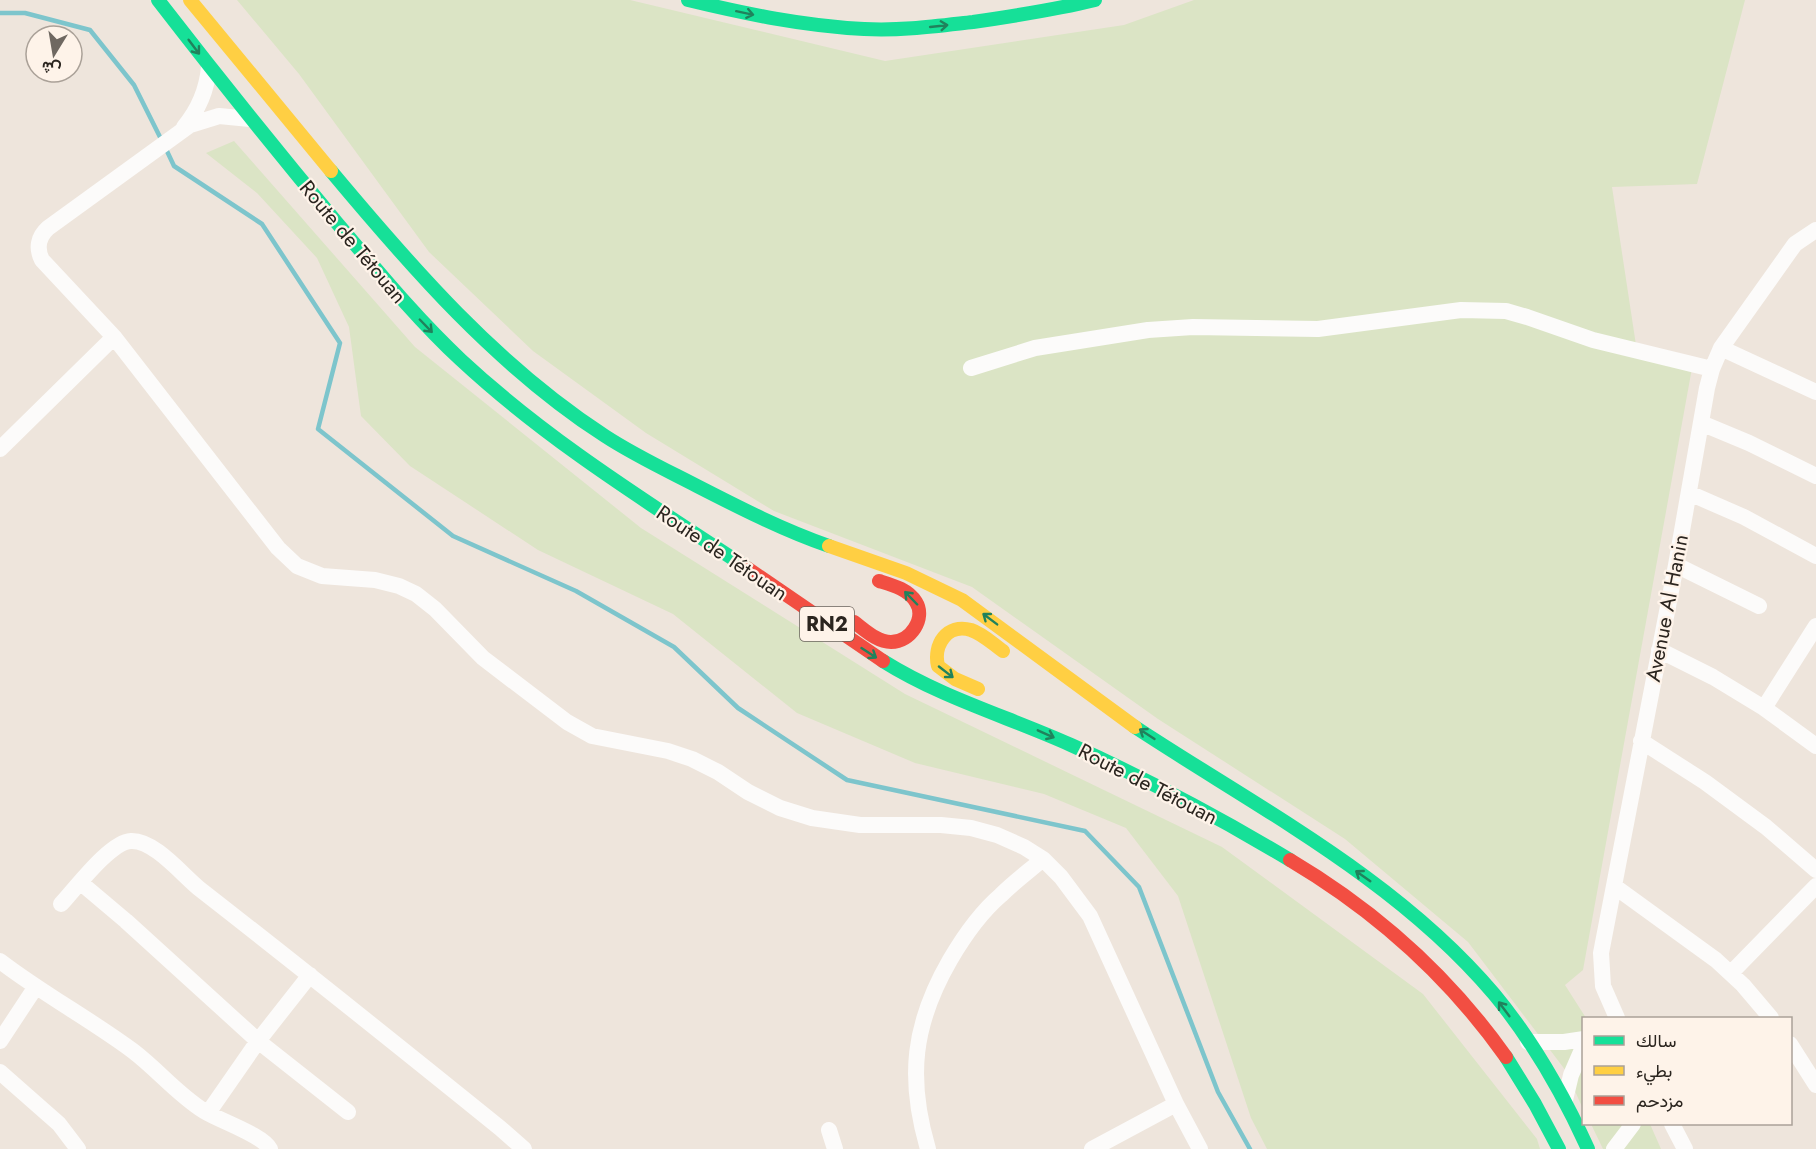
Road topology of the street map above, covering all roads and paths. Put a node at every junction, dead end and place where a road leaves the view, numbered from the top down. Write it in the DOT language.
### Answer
graph roads {
  1 [pos="158,0"];
  2 [pos="189,0"];
  3 [pos="688,0"];
  4 [pos="1095,0"];
  5 [pos="209,67"];
  6 [pos="250,119"];
  7 [pos="170,139"];
  8 [pos="1816,230"];
  9 [pos="114,337"];
  10 [pos="1721,348"];
  11 [pos="971,368"];
  12 [pos="1712,369"];
  13 [pos="1816,392"];
  14 [pos="1701,423"];
  15 [pos="606,437"];
  16 [pos="0,449"];
  17 [pos="588,464"];
  18 [pos="1816,476"];
  19 [pos="1689,493"];
  20 [pos="788,545"];
  21 [pos="1816,556"];
  22 [pos="1676,565"];
  23 [pos="778,572"];
  24 [pos="865,576"];
  25 [pos="1759,606"];
  26 [pos="845,616"];
  27 [pos="1816,626"];
  28 [pos="1659,650"];
  29 [pos="1014,659"];
  30 [pos="994,695"];
  31 [pos="1764,708"];
  32 [pos="1091,711"];
  33 [pos="1641,741"];
  34 [pos="1816,746"];
  35 [pos="1154,769"];
  36 [pos="1315,843"];
  37 [pos="1283,855"];
  38 [pos="1043,859"];
  39 [pos="1816,870"];
  40 [pos="81,882"];
  41 [pos="1614,886"];
  42 [pos="1816,886"];
  43 [pos="61,903"];
  44 [pos="0,961"];
  45 [pos="1731,973"];
  46 [pos="310,975"];
  47 [pos="35,988"];
  48 [pos="1617,1017"];
  49 [pos="1770,1017"];
  50 [pos="1582,1039"];
  51 [pos="0,1041"];
  52 [pos="258,1041"];
  53 [pos="1528,1042"];
  54 [pos="1792,1046"];
  55 [pos="1582,1050"];
  56 [pos="0,1072"];
  57 [pos="1816,1085"];
  58 [pos="1565,1101"];
  59 [pos="1176,1104"];
  60 [pos="348,1112"];
  61 [pos="208,1113"];
  62 [pos="1632,1125"];
  63 [pos="1673,1125"];
  64 [pos="829,1130"];
  65 [pos="78,1149"];
  66 [pos="270,1149"];
  67 [pos="524,1149"];
  68 [pos="835,1149"];
  69 [pos="928,1149"];
  70 [pos="1092,1149"];
  71 [pos="1200,1149"];
  72 [pos="1559,1149"];
  73 [pos="1588,1149"];
  74 [pos="1614,1149"];
  75 [pos="1685,1149"];
  1 -- 5 [label="highway, Route de Tétouan / RN2, one-way"];
  2 -- 15 [label="highway, Route de Tétouan"];
  3 -- 4 [label="highway, one-way"];
  5 -- 6 [label="highway, Route de Tétouan / RN2"];
  5 -- 7 [label="street"];
  6 -- 7 [label="street"];
  6 -- 17 [label="highway, Route de Tétouan / RN2, one-way"];
  7 -- 9 [label="street"];
  8 -- 10 [label="street, Avenue Al Hanin"];
  9 -- 16 [label="street"];
  9 -- 38 [label="street"];
  10 -- 12 [label="street, Avenue Al Hanin"];
  10 -- 13 [label="street"];
  11 -- 12 [label="street"];
  12 -- 14 [label="street, Avenue Al Hanin"];
  14 -- 18 [label="street"];
  14 -- 19 [label="street, Avenue Al Hanin"];
  15 -- 20 [label="highway"];
  36 -- 15 [label="highway, Route de Tétouan, one-way"];
  17 -- 23 [label="highway"];
  17 -- 37 [label="highway, Route de Tétouan / RN2, one-way"];
  19 -- 21 [label="street"];
  19 -- 22 [label="street, Avenue Al Hanin"];
  22 -- 25 [label="street"];
  22 -- 28 [label="street, Avenue Al Hanin"];
  26 -- 24 [label="highway, one-way"];
  27 -- 31 [label="street"];
  28 -- 31 [label="street"];
  28 -- 33 [label="street, Avenue Al Hanin"];
  29 -- 30 [label="highway, one-way"];
  31 -- 34 [label="street"];
  32 -- 36 [label="highway"];
  33 -- 39 [label="street"];
  33 -- 41 [label="street, Avenue Al Hanin"];
  35 -- 37 [label="highway"];
  53 -- 36 [label="highway, Route de Tétouan, one-way"];
  37 -- 72 [label="highway, Route de Tétouan / RN2"];
  38 -- 59 [label="street"];
  38 -- 69 [label="street"];
  40 -- 43 [label="street"];
  40 -- 46 [label="street"];
  40 -- 52 [label="street"];
  41 -- 45 [label="street"];
  41 -- 48 [label="street, Avenue Al Hanin"];
  42 -- 45 [label="street"];
  44 -- 47 [label="street"];
  45 -- 49 [label="street"];
  46 -- 52 [label="street"];
  46 -- 67 [label="street"];
  47 -- 51 [label="street"];
  47 -- 61 [label="street"];
  50 -- 53 [label="street"];
  52 -- 60 [label="street"];
  52 -- 61 [label="street"];
  53 -- 58 [label="highway, Route de Tétouan"];
  54 -- 57 [label="street"];
  55 -- 58 [label="street"];
  56 -- 65 [label="street"];
  58 -- 73 [label="highway, Route de Tétouan"];
  59 -- 70 [label="street"];
  59 -- 71 [label="street"];
  61 -- 66 [label="street"];
  62 -- 74 [label="street"];
  63 -- 75 [label="street"];
  64 -- 68 [label="street"];
}
